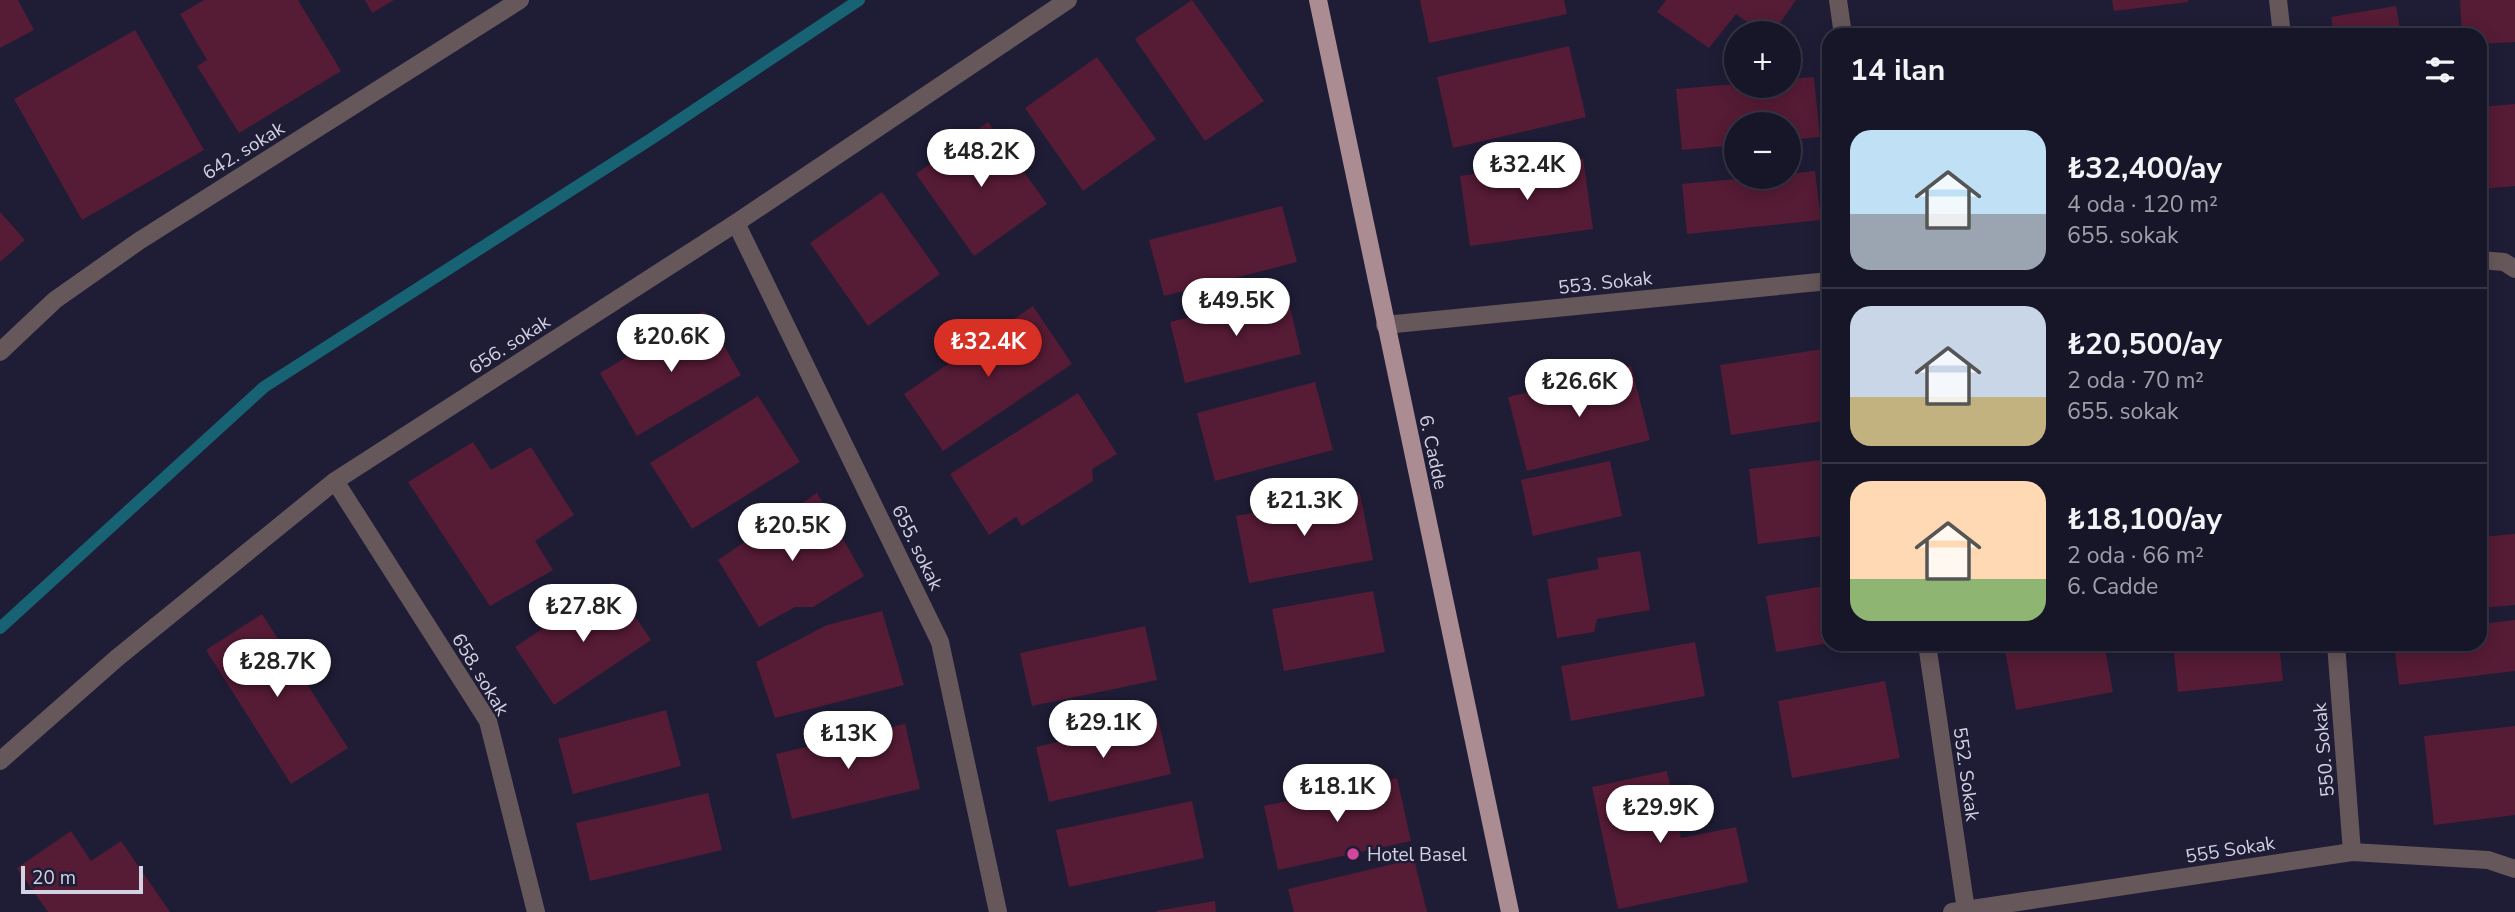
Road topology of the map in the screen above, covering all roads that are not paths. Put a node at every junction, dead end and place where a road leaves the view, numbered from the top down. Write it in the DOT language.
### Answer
graph roads {
  1 [pos="520,0"];
  2 [pos="1069,0"];
  3 [pos="1318,0"];
  4 [pos="1838,0"];
  5 [pos="2278,0"];
  6 [pos="1842,28"];
  7 [pos="2281,28"];
  8 [pos="736,223"];
  9 [pos="2487,261"];
  10 [pos="2515,269"];
  11 [pos="1822,282"];
  12 [pos="1385,325"];
  13 [pos="0,352"];
  14 [pos="335,481"];
  15 [pos="1928,651"];
  16 [pos="2337,651"];
  17 [pos="0,761"];
  18 [pos="2352,852"];
  19 [pos="2515,869"];
  20 [pos="1959,911"];
  21 [pos="536,912"];
  22 [pos="998,912"];
  23 [pos="1510,912"];
  1 -- 13 [label="street, 642. sokak"];
  2 -- 8 [label="street, 656. sokak"];
  3 -- 12 [label="main road, 6. Cadde"];
  4 -- 6 [label="street"];
  5 -- 7 [label="street"];
  8 -- 14 [label="street, 656. sokak"];
  8 -- 22 [label="street, 655. sokak"];
  9 -- 10 [label="street"];
  11 -- 12 [label="street, 553. Sokak"];
  12 -- 23 [label="main road, 6. Cadde"];
  14 -- 17 [label="street, 656. sokak"];
  14 -- 21 [label="street, 658. sokak"];
  15 -- 20 [label="street, 552. Sokak"];
  16 -- 18 [label="street, 550. Sokak"];
  18 -- 19 [label="street, 555 Sokak"];
  18 -- 20 [label="street, 555 Sokak"];
}
